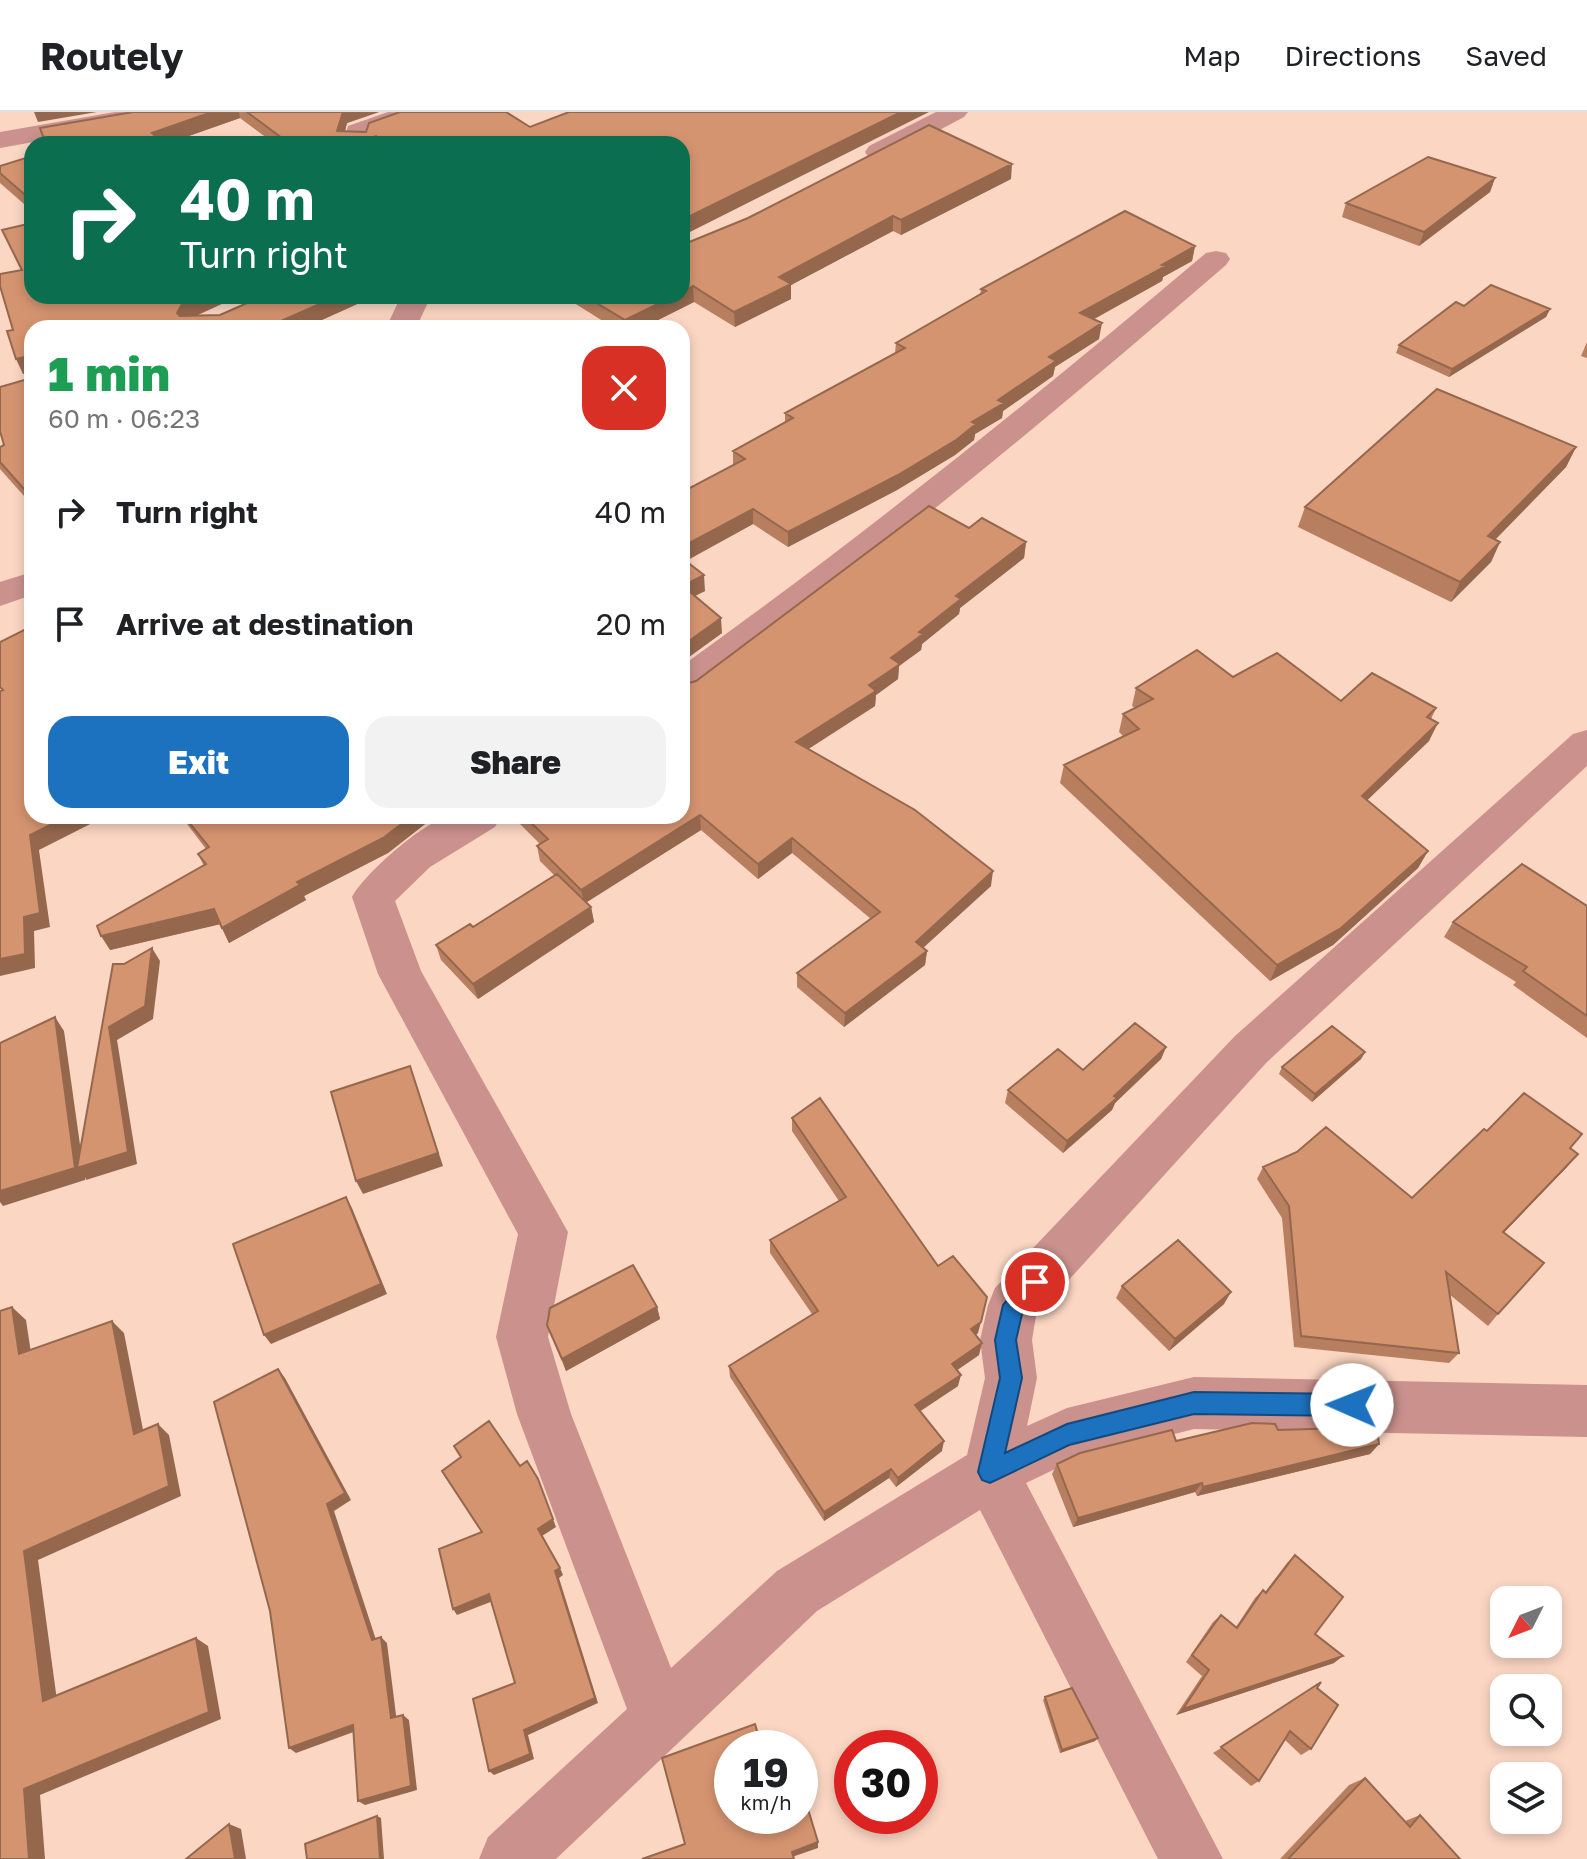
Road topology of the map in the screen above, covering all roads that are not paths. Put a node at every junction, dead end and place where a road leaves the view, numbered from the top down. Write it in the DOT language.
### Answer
graph roads {
  1 [pos="157,112"];
  2 [pos="413,112"];
  3 [pos="955,112"];
  4 [pos="357,136"];
  5 [pos="0,140"];
  6 [pos="860,161"];
  7 [pos="1216,259"];
  8 [pos="24,586"];
  9 [pos="0,594"];
  10 [pos="690,679"];
  11 [pos="1587,744"];
  12 [pos="468,824"];
  13 [pos="1587,1411"];
  14 [pos="990,1472"];
  15 [pos="661,1719"];
  16 [pos="510,1859"];
  17 [pos="1192,1859"];
  1 -- 5 [label="street"];
  2 -- 4 [label="street"];
  3 -- 6 [label="street"];
  7 -- 10 [label="street"];
  8 -- 9 [label="street"];
  11 -- 14 [label="street"];
  12 -- 15 [label="street"];
  13 -- 14 [label="street"];
  14 -- 15 [label="street"];
  14 -- 17 [label="street"];
  15 -- 16 [label="street"];
}
